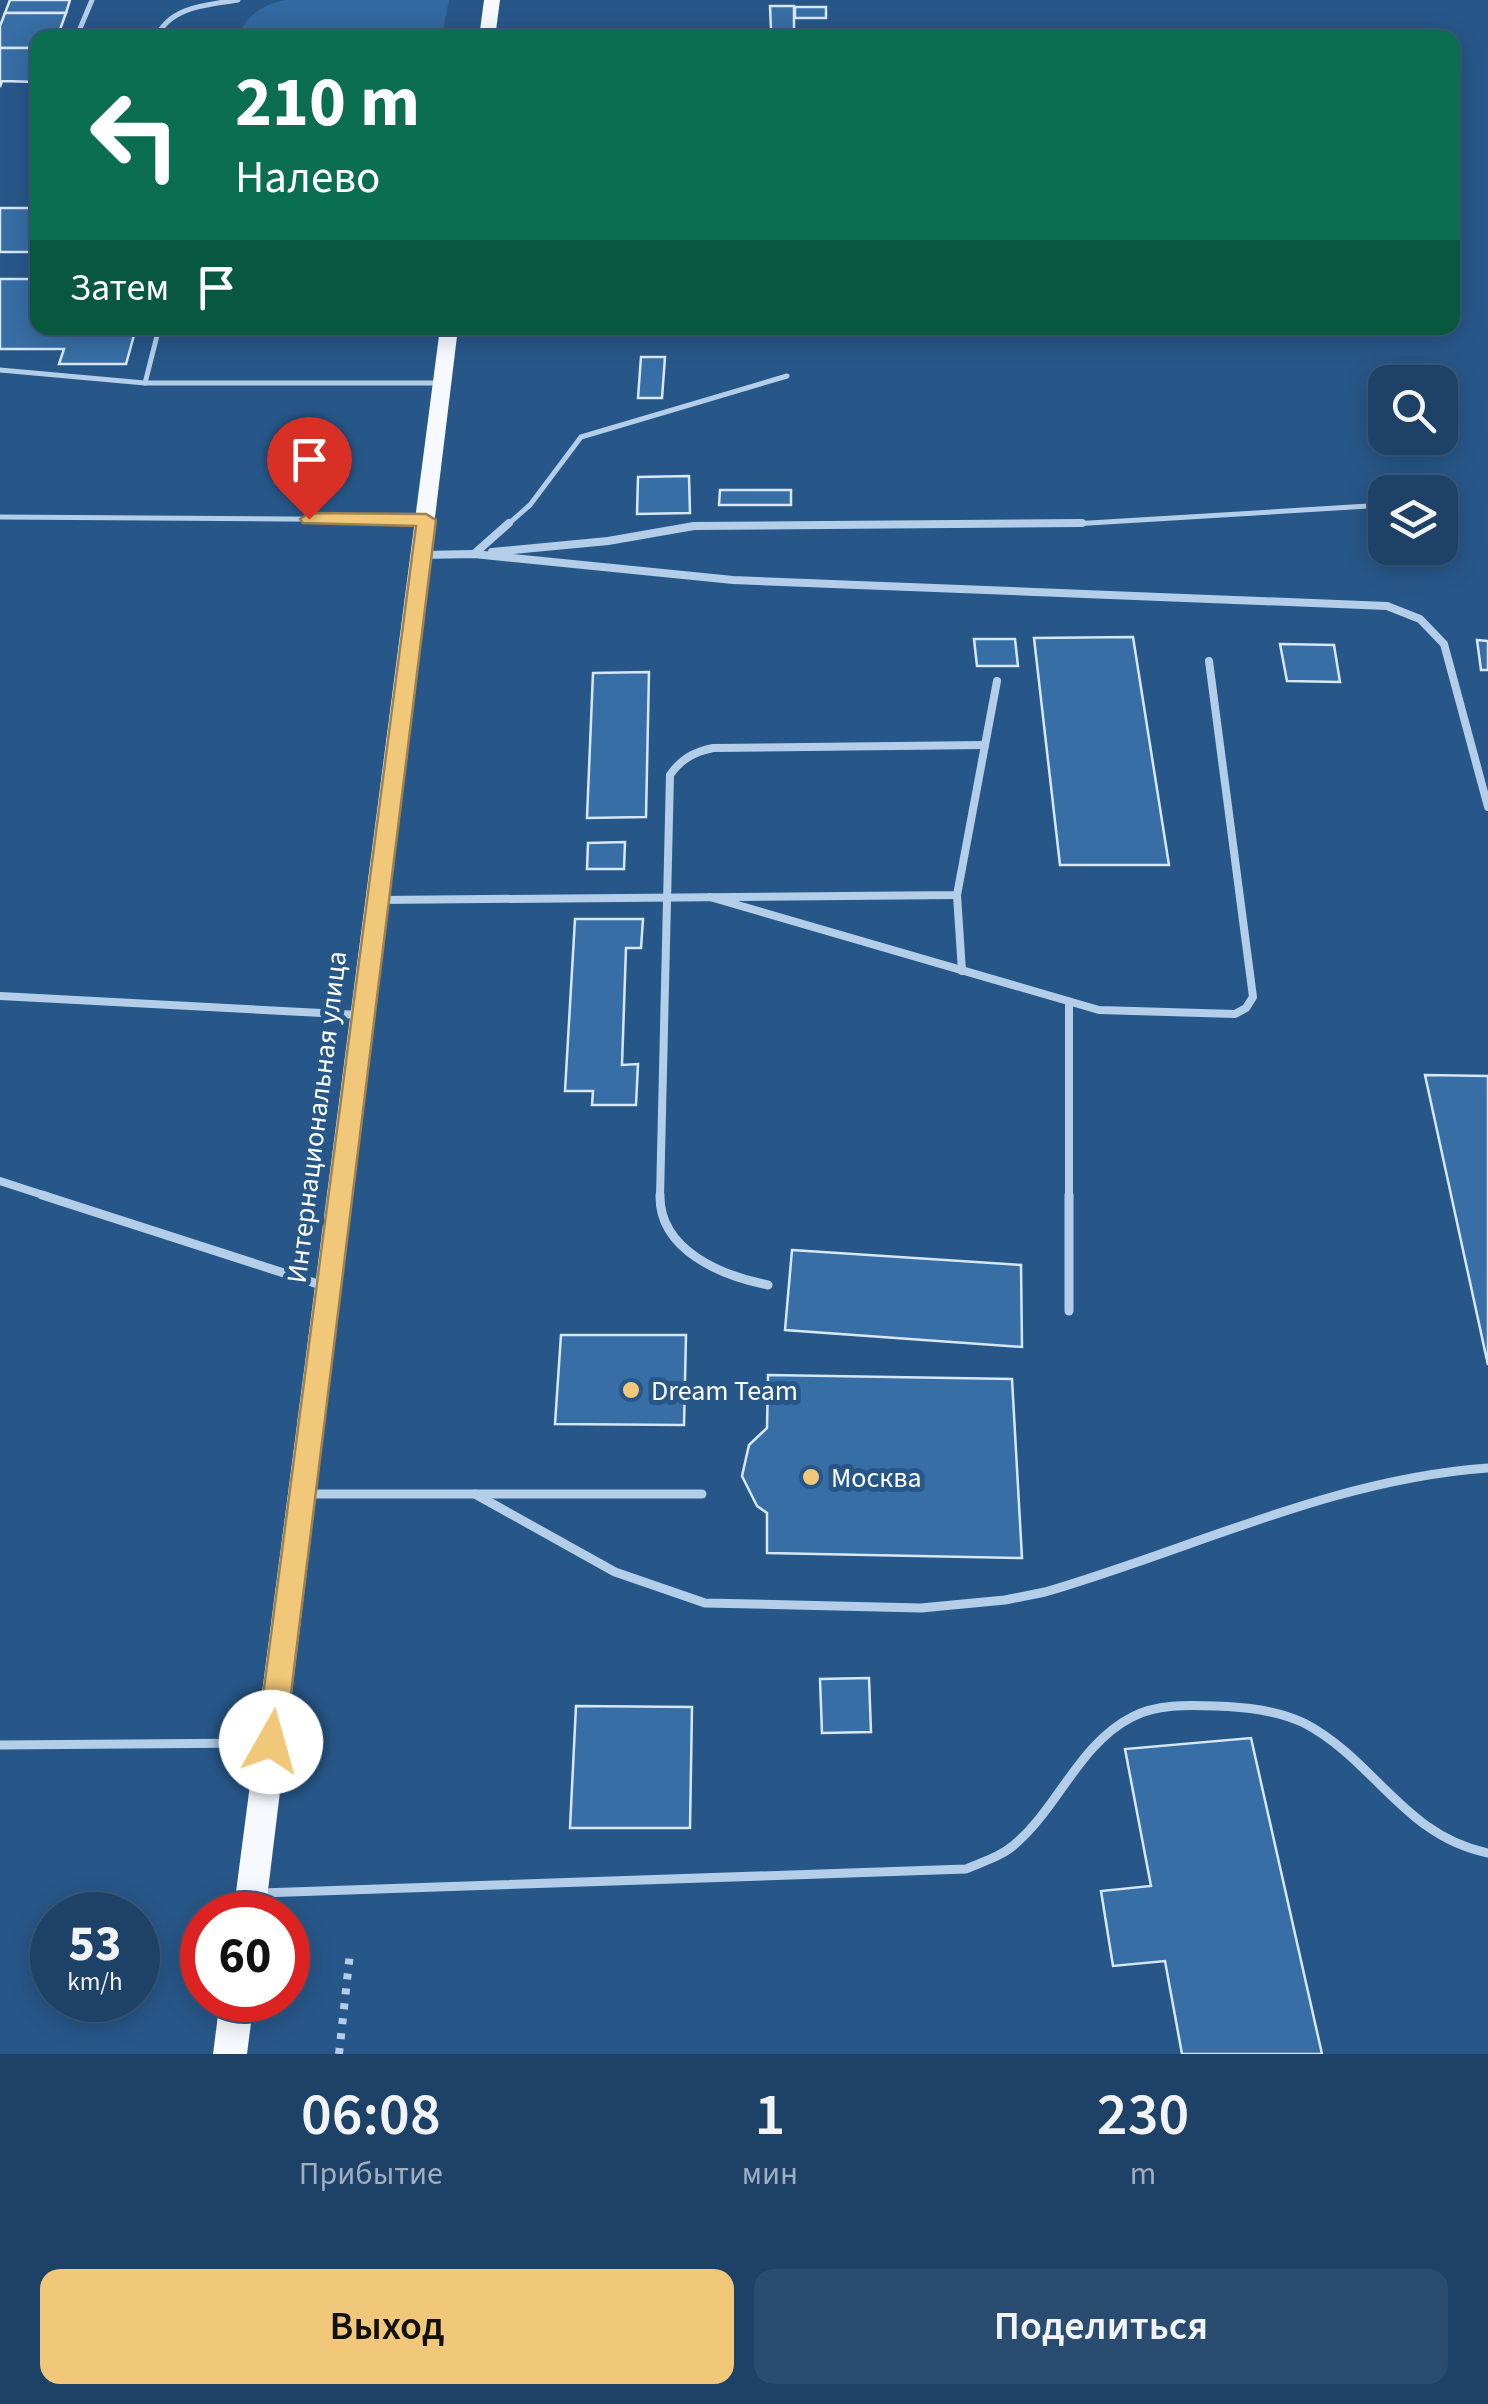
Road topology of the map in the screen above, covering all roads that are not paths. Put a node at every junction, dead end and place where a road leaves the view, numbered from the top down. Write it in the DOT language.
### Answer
graph roads {
  1 [pos="92,0"];
  2 [pos="238,0"];
  3 [pos="492,0"];
  4 [pos="79,30"];
  5 [pos="158,30"];
  6 [pos="488,30"];
  7 [pos="157,335"];
  8 [pos="448,335"];
  9 [pos="0,370"];
  10 [pos="787,376"];
  11 [pos="144,383"];
  12 [pos="442,384"];
  13 [pos="1368,506"];
  14 [pos="0,518"];
  15 [pos="426,520"];
  16 [pos="474,554"];
  17 [pos="422,555"];
  18 [pos="1209,661"];
  19 [pos="997,681"];
  20 [pos="985,745"];
  21 [pos="1488,807"];
  22 [pos="957,895"];
  23 [pos="668,897"];
  24 [pos="710,897"];
  25 [pos="379,900"];
  26 [pos="962,971"];
  27 [pos="0,996"];
  28 [pos="1069,1002"];
  29 [pos="364,1015"];
  30 [pos="0,1181"];
  31 [pos="768,1285"];
  32 [pos="330,1288"];
  33 [pos="1069,1311"];
  34 [pos="1488,1468"];
  35 [pos="304,1494"];
  36 [pos="475,1494"];
  37 [pos="702,1494"];
  38 [pos="271,1742"];
  39 [pos="0,1746"];
  40 [pos="1488,1852"];
  41 [pos="252,1892"];
  42 [pos="310,1901"];
  43 [pos="235,2022"];
  44 [pos="230,2054"];
  1 -- 4 [label="lane"];
  2 -- 5 [label="lane"];
  3 -- 6 [label="main road"];
  7 -- 11 [label="lane"];
  8 -- 12 [label="main road, Интернациональная улица"];
  9 -- 11 [label="lane"];
  10 -- 16 [label="lane"];
  11 -- 12 [label="lane"];
  12 -- 15 [label="main road, Интернациональная улица"];
  13 -- 16 [label="lane"];
  14 -- 15 [label="lane"];
  15 -- 17 [label="main road, Интернациональная улица"];
  16 -- 17 [label="lane"];
  16 -- 21 [label="lane"];
  17 -- 25 [label="main road, Интернациональная улица"];
  18 -- 28 [label="lane"];
  19 -- 20 [label="lane"];
  20 -- 22 [label="lane"];
  20 -- 23 [label="lane"];
  22 -- 24 [label="lane"];
  22 -- 26 [label="lane"];
  23 -- 24 [label="lane"];
  23 -- 25 [label="lane"];
  23 -- 31 [label="lane"];
  24 -- 26 [label="lane"];
  25 -- 29 [label="main road, Интернациональная улица"];
  26 -- 28 [label="lane"];
  27 -- 29 [label="lane"];
  28 -- 33 [label="lane"];
  29 -- 32 [label="main road, Интернациональная улица"];
  30 -- 32 [label="lane"];
  32 -- 35 [label="main road, Интернациональная улица"];
  34 -- 36 [label="lane"];
  35 -- 36 [label="lane"];
  35 -- 38 [label="main road, Интернациональная улица"];
  36 -- 37 [label="lane"];
  38 -- 39 [label="lane"];
  38 -- 41 [label="main road, Интернациональная улица"];
  40 -- 42 [label="lane"];
  43 -- 44 [label="main road"];
}
